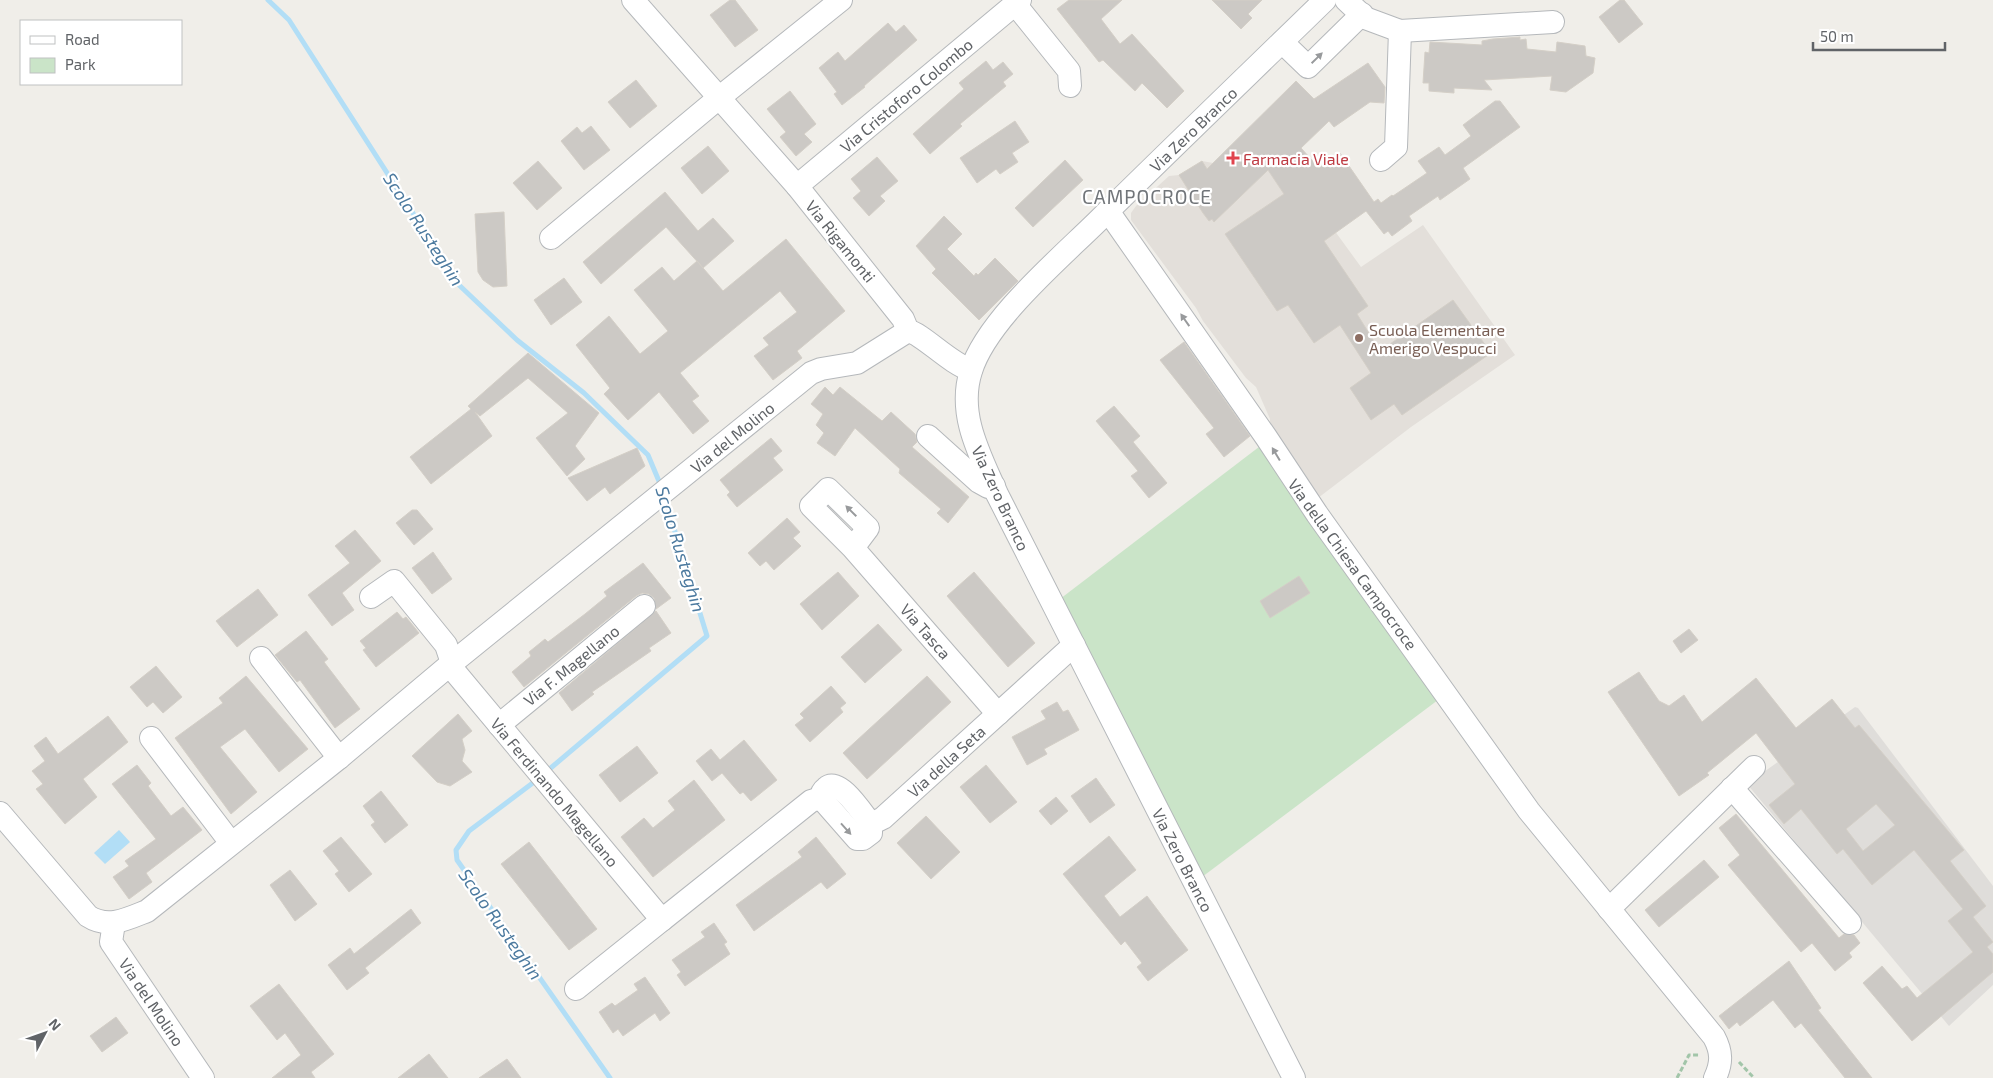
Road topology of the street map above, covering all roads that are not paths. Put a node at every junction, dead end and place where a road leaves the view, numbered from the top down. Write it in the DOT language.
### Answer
graph roads {
  1 [pos="841,0"];
  2 [pos="1325,0"];
  3 [pos="1018,2"];
  4 [pos="636,3"];
  5 [pos="1354,7"];
  6 [pos="1553,22"];
  7 [pos="1400,31"];
  8 [pos="1282,42"];
  9 [pos="1070,86"];
  10 [pos="720,97"];
  11 [pos="1381,160"];
  12 [pos="798,186"];
  13 [pos="1108,211"];
  14 [pos="551,238"];
  15 [pos="908,331"];
  16 [pos="971,370"];
  17 [pos="928,436"];
  18 [pos="994,486"];
  19 [pos="853,548"];
  20 [pos="371,597"];
  21 [pos="644,606"];
  22 [pos="1074,645"];
  23 [pos="260,658"];
  24 [pos="452,663"];
  25 [pos="998,714"];
  26 [pos="499,725"];
  27 [pos="151,738"];
  28 [pos="339,758"];
  29 [pos="1754,767"];
  30 [pos="1732,788"];
  31 [pos="0,813"];
  32 [pos="231,844"];
  33 [pos="1609,909"];
  34 [pos="662,920"];
  35 [pos="1850,922"];
  36 [pos="114,923"];
  37 [pos="576,989"];
  38 [pos="203,1078"];
  39 [pos="1294,1078"];
  40 [pos="1715,1078"];
  1 -- 10 [label="street"];
  2 -- 8 [label="street, Via Zero Branco"];
  3 -- 9 [label="street, Via Cristoforo Colombo"];
  3 -- 12 [label="street, Via Cristoforo Colombo"];
  4 -- 10 [label="street, Via Rigamonti"];
  5 -- 7 [label="street"];
  8 -- 5 [label="street, one-way"];
  6 -- 7 [label="street"];
  7 -- 11 [label="street"];
  8 -- 13 [label="street, Via Zero Branco"];
  10 -- 12 [label="street, Via Rigamonti"];
  10 -- 14 [label="street"];
  12 -- 15 [label="street, Via Rigamonti"];
  13 -- 16 [label="street, Via Zero Branco"];
  33 -- 13 [label="street, Via della Chiesa Campocroce, one-way"];
  15 -- 16 [label="street, Via Rigamonti"];
  15 -- 24 [label="street, Via del Molino"];
  16 -- 18 [label="street, Via Zero Branco"];
  17 -- 18 [label="street"];
  18 -- 22 [label="street, Via Zero Branco"];
  19 -- 25 [label="street, Via Tasca"];
  20 -- 24 [label="street"];
  21 -- 26 [label="street, Via F. Magellano"];
  22 -- 25 [label="street, Via della Seta"];
  22 -- 39 [label="street, Via Zero Branco"];
  23 -- 28 [label="street"];
  24 -- 26 [label="street, Via Ferdinando Magellano"];
  24 -- 28 [label="street, Via del Molino"];
  25 -- 34 [label="street, Via della Seta"];
  26 -- 34 [label="street, Via Ferdinando Magellano"];
  27 -- 32 [label="street"];
  28 -- 32 [label="street, Via del Molino"];
  29 -- 30 [label="street"];
  30 -- 33 [label="street"];
  30 -- 35 [label="street"];
  31 -- 36 [label="street"];
  32 -- 36 [label="street, Via del Molino"];
  33 -- 40 [label="street, Via della Chiesa Campocroce"];
  34 -- 37 [label="street"];
  36 -- 38 [label="street, Via del Molino"];
}
